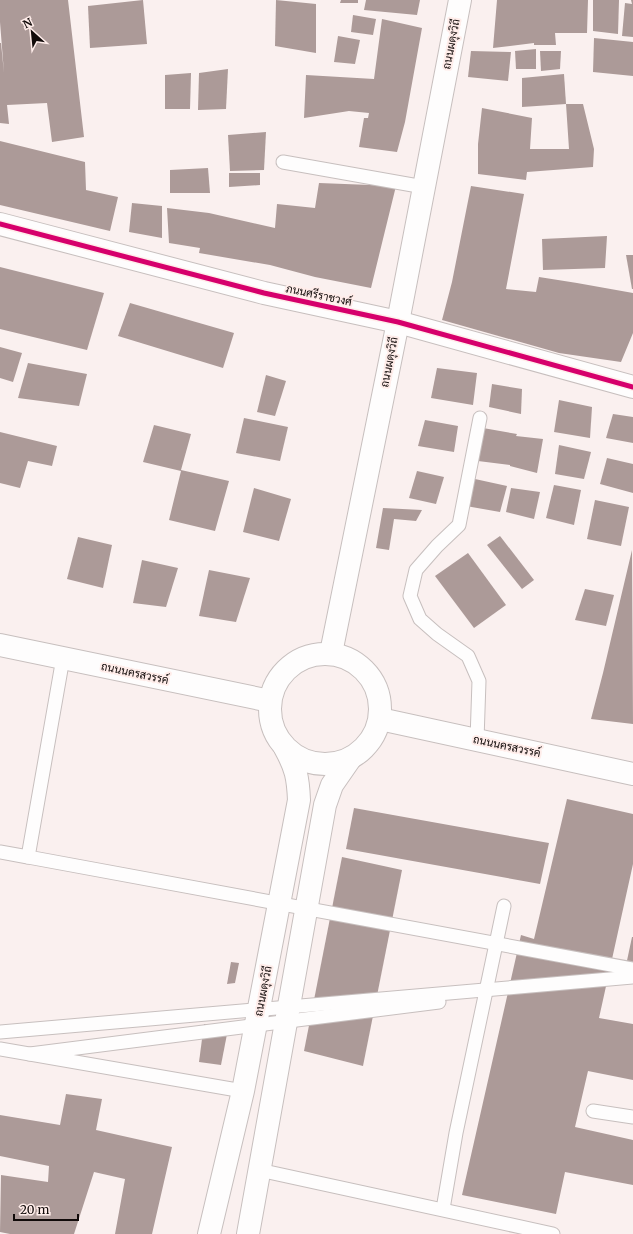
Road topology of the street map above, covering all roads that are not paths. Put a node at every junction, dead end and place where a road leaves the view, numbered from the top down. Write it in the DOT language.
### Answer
graph roads {
  1 [pos="460,0"];
  2 [pos="283,162"];
  3 [pos="424,187"];
  4 [pos="0,224"];
  5 [pos="398,322"];
  6 [pos="633,387"];
  7 [pos="480,418"];
  8 [pos="0,645"];
  9 [pos="331,654"];
  10 [pos="63,658"];
  11 [pos="270,701"];
  12 [pos="380,719"];
  13 [pos="478,740"];
  14 [pos="285,748"];
  15 [pos="350,759"];
  16 [pos="633,774"];
  17 [pos="0,852"];
  18 [pos="28,857"];
  19 [pos="504,906"];
  20 [pos="633,969"];
  21 [pos="633,977"];
  22 [pos="0,1032"];
  23 [pos="0,1049"];
  24 [pos="30,1054"];
  25 [pos="243,1091"];
  26 [pos="593,1111"];
  27 [pos="633,1117"];
  28 [pos="260,1170"];
  29 [pos="443,1210"];
  30 [pos="209,1234"];
  31 [pos="248,1234"];
  32 [pos="553,1234"];
  1 -- 3 [label="main road, ถนนผดุงวิถี"];
  2 -- 3 [label="lane"];
  3 -- 5 [label="main road, ถนนผดุงวิถี"];
  4 -- 5 [label="main road, ภนนศรีราชวงศ์"];
  5 -- 6 [label="main road, ภนนศรีราชวงศ์"];
  5 -- 9 [label="main road, ถนนผดุงวิถี"];
  7 -- 13 [label="lane"];
  8 -- 10 [label="main road, ถนนนครสวรรค์"];
  9 -- 11 [label="main road"];
  9 -- 12 [label="main road"];
  10 -- 11 [label="main road, ถนนนครสวรรค์"];
  10 -- 18 [label="lane"];
  11 -- 14 [label="main road"];
  12 -- 13 [label="main road, ถนนนครสวรรค์"];
  12 -- 15 [label="main road"];
  13 -- 16 [label="main road, ถนนนครสวรรค์"];
  14 -- 15 [label="main road"];
  14 -- 25 [label="main road, ถนนผดุงวิถี"];
  15 -- 28 [label="main road"];
  17 -- 18 [label="lane"];
  18 -- 20 [label="lane"];
  19 -- 29 [label="lane"];
  21 -- 22 [label="lane"];
  21 -- 24 [label="lane"];
  23 -- 24 [label="lane"];
  24 -- 25 [label="lane"];
  25 -- 30 [label="main road, ถนนผดุงวิถี"];
  26 -- 27 [label="lane"];
  28 -- 29 [label="lane"];
  28 -- 31 [label="main road"];
  29 -- 32 [label="lane"];
}
